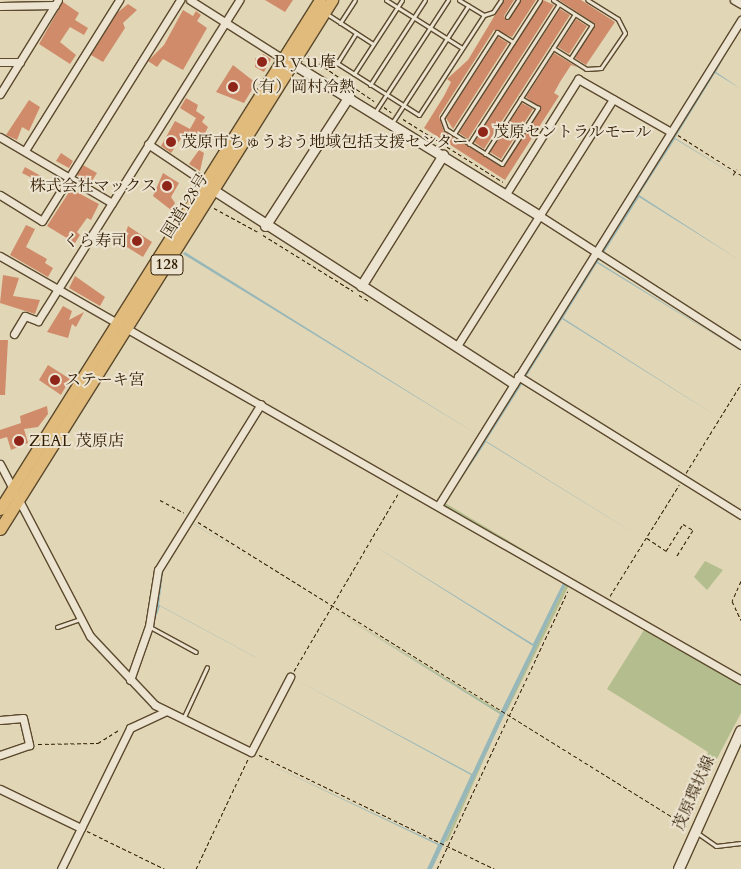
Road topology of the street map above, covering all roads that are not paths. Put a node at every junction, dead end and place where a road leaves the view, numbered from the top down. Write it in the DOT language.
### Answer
graph roads {
  1 [pos="119,0"];
  2 [pos="180,0"];
  3 [pos="190,0"];
  4 [pos="238,0"];
  5 [pos="320,0"];
  6 [pos="332,0"];
  7 [pos="355,0"];
  8 [pos="386,0"];
  9 [pos="402,0"];
  10 [pos="425,0"];
  11 [pos="448,0"];
  12 [pos="459,0"];
  13 [pos="501,0"];
  14 [pos="518,0"];
  15 [pos="540,0"];
  16 [pos="553,0"];
  17 [pos="587,0"];
  18 [pos="734,0"];
  19 [pos="57,2"];
  20 [pos="559,4"];
  21 [pos="741,4"];
  22 [pos="0,6"];
  23 [pos="468,6"];
  24 [pos="397,7"];
  25 [pos="324,13"];
  26 [pos="575,14"];
  27 [pos="484,15"];
  28 [pos="507,17"];
  29 [pos="414,18"];
  30 [pos="741,20"];
  31 [pos="224,22"];
  32 [pos="340,23"];
  33 [pos="430,28"];
  34 [pos="356,33"];
  35 [pos="446,39"];
  36 [pos="513,42"];
  37 [pos="373,44"];
  38 [pos="462,48"];
  39 [pos="553,48"];
  40 [pos="570,59"];
  41 [pos="288,61"];
  42 [pos="0,62"];
  43 [pos="20,62"];
  44 [pos="354,74"];
  45 [pos="370,85"];
  46 [pos="0,94"];
  47 [pos="386,95"];
  48 [pos="349,96"];
  49 [pos="521,98"];
  50 [pos="612,99"];
  51 [pos="403,106"];
  52 [pos="375,112"];
  53 [pos="392,123"];
  54 [pos="669,131"];
  55 [pos="454,134"];
  56 [pos="0,137"];
  57 [pos="148,144"];
  58 [pos="470,144"];
  59 [pos="26,148"];
  60 [pos="485,154"];
  61 [pos="443,155"];
  62 [pos="69,177"];
  63 [pos="210,187"];
  64 [pos="506,194"];
  65 [pos="0,195"];
  66 [pos="112,203"];
  67 [pos="540,216"];
  68 [pos="265,226"];
  69 [pos="594,252"];
  70 [pos="2,258"];
  71 [pos="361,286"];
  72 [pos="57,289"];
  73 [pos="122,326"];
  74 [pos="14,334"];
  75 [pos="457,346"];
  76 [pos="741,346"];
  77 [pos="516,379"];
  78 [pos="261,404"];
  79 [pos="0,464"];
  80 [pos="3,475"];
  81 [pos="14,487"];
  82 [pos="19,498"];
  83 [pos="438,506"];
  84 [pos="0,509"];
  85 [pos="741,516"];
  86 [pos="0,528"];
  87 [pos="80,618"];
  88 [pos="149,626"];
  89 [pos="57,627"];
  90 [pos="196,652"];
  91 [pos="208,668"];
  92 [pos="290,677"];
  93 [pos="130,680"];
  94 [pos="741,680"];
  95 [pos="166,711"];
  96 [pos="0,720"];
  97 [pos="182,720"];
  98 [pos="741,731"];
  99 [pos="0,755"];
  100 [pos="0,789"];
  101 [pos="81,828"];
  102 [pos="693,830"];
  103 [pos="741,843"];
  104 [pos="61,869"];
  105 [pos="679,869"];
  1 -- 59 [label="street"];
  2 -- 62 [label="street"];
  3 -- 31 [label="street"];
  4 -- 31 [label="street"];
  5 -- 41 [label="highway, 国道128号 / 128"];
  6 -- 25 [label="highway, 国道128号 / 128"];
  7 -- 32 [label="lane"];
  8 -- 24 [label="lane"];
  9 -- 24 [label="lane"];
  10 -- 29 [label="lane"];
  11 -- 33 [label="lane"];
  12 -- 23 [label="lane"];
  13 -- 27 [label="lane"];
  14 -- 28 [label="lane"];
  15 -- 36 [label="lane"];
  16 -- 20 [label="lane"];
  17 -- 40 [label="lane"];
  18 -- 21 [label="street"];
  19 -- 22 [label="street"];
  19 -- 43 [label="street"];
  20 -- 26 [label="lane"];
  20 -- 58 [label="lane"];
  23 -- 27 [label="lane"];
  23 -- 35 [label="lane"];
  24 -- 29 [label="lane"];
  24 -- 37 [label="lane"];
  25 -- 32 [label="lane"];
  25 -- 41 [label="highway, 国道128号 / 128"];
  26 -- 39 [label="lane"];
  26 -- 40 [label="lane"];
  27 -- 38 [label="lane"];
  29 -- 33 [label="lane"];
  29 -- 45 [label="lane"];
  30 -- 54 [label="street"];
  31 -- 41 [label="street"];
  31 -- 57 [label="street"];
  32 -- 34 [label="lane"];
  33 -- 35 [label="lane"];
  33 -- 47 [label="lane"];
  34 -- 37 [label="lane"];
  34 -- 44 [label="lane"];
  35 -- 38 [label="lane"];
  35 -- 51 [label="lane"];
  36 -- 55 [label="lane"];
  36 -- 55 [label="lane"];
  37 -- 44 [label="lane"];
  38 -- 51 [label="lane"];
  39 -- 40 [label="lane"];
  39 -- 49 [label="lane"];
  41 -- 48 [label="street"];
  41 -- 63 [label="highway, 国道128号 / 128"];
  42 -- 43 [label="street"];
  43 -- 46 [label="street"];
  44 -- 45 [label="lane"];
  45 -- 47 [label="lane"];
  47 -- 51 [label="lane"];
  47 -- 52 [label="lane"];
  48 -- 52 [label="street"];
  48 -- 68 [label="street"];
  49 -- 60 [label="lane"];
  49 -- 60 [label="lane"];
  50 -- 54 [label="street"];
  50 -- 64 [label="street"];
  50 -- 67 [label="street"];
  51 -- 53 [label="lane"];
  52 -- 53 [label="street"];
  53 -- 61 [label="street"];
  54 -- 69 [label="street"];
  55 -- 58 [label="lane"];
  56 -- 59 [label="street"];
  57 -- 63 [label="street"];
  57 -- 66 [label="street"];
  58 -- 60 [label="lane"];
  59 -- 62 [label="street"];
  61 -- 64 [label="street"];
  61 -- 71 [label="street"];
  62 -- 65 [label="street"];
  62 -- 66 [label="street"];
  63 -- 68 [label="street"];
  63 -- 73 [label="highway, 国道128号 / 128"];
  64 -- 67 [label="street"];
  66 -- 72 [label="street"];
  67 -- 69 [label="street"];
  67 -- 75 [label="street"];
  68 -- 71 [label="street"];
  69 -- 76 [label="street"];
  69 -- 77 [label="street"];
  70 -- 72 [label="street"];
  71 -- 75 [label="street"];
  72 -- 73 [label="street"];
  72 -- 74 [label="street"];
  73 -- 78 [label="street"];
  73 -- 81 [label="highway, 国道128号 / 128"];
  73 -- 82 [label="highway, 国道128号 / 128"];
  75 -- 77 [label="street"];
  77 -- 83 [label="street"];
  77 -- 85 [label="street"];
  78 -- 83 [label="street"];
  78 -- 88 [label="street"];
  79 -- 80 [label="street"];
  80 -- 81 [label="street"];
  81 -- 82 [label="street"];
  81 -- 84 [label="highway, 国道128号 / 128"];
  82 -- 86 [label="highway, 国道128号 / 128"];
  82 -- 87 [label="street"];
  83 -- 94 [label="street"];
  87 -- 89 [label="lane"];
  87 -- 93 [label="street"];
  88 -- 90 [label="lane"];
  88 -- 93 [label="street"];
  91 -- 97 [label="lane"];
  92 -- 97 [label="street"];
  93 -- 95 [label="street"];
  95 -- 97 [label="street"];
  95 -- 101 [label="street"];
  96 -- 99 [label="street"];
  98 -- 102 [label="main road, 茂原環状線"];
  100 -- 101 [label="street"];
  101 -- 104 [label="street"];
  102 -- 103 [label="lane"];
  102 -- 105 [label="main road, 茂原環状線"];
}
